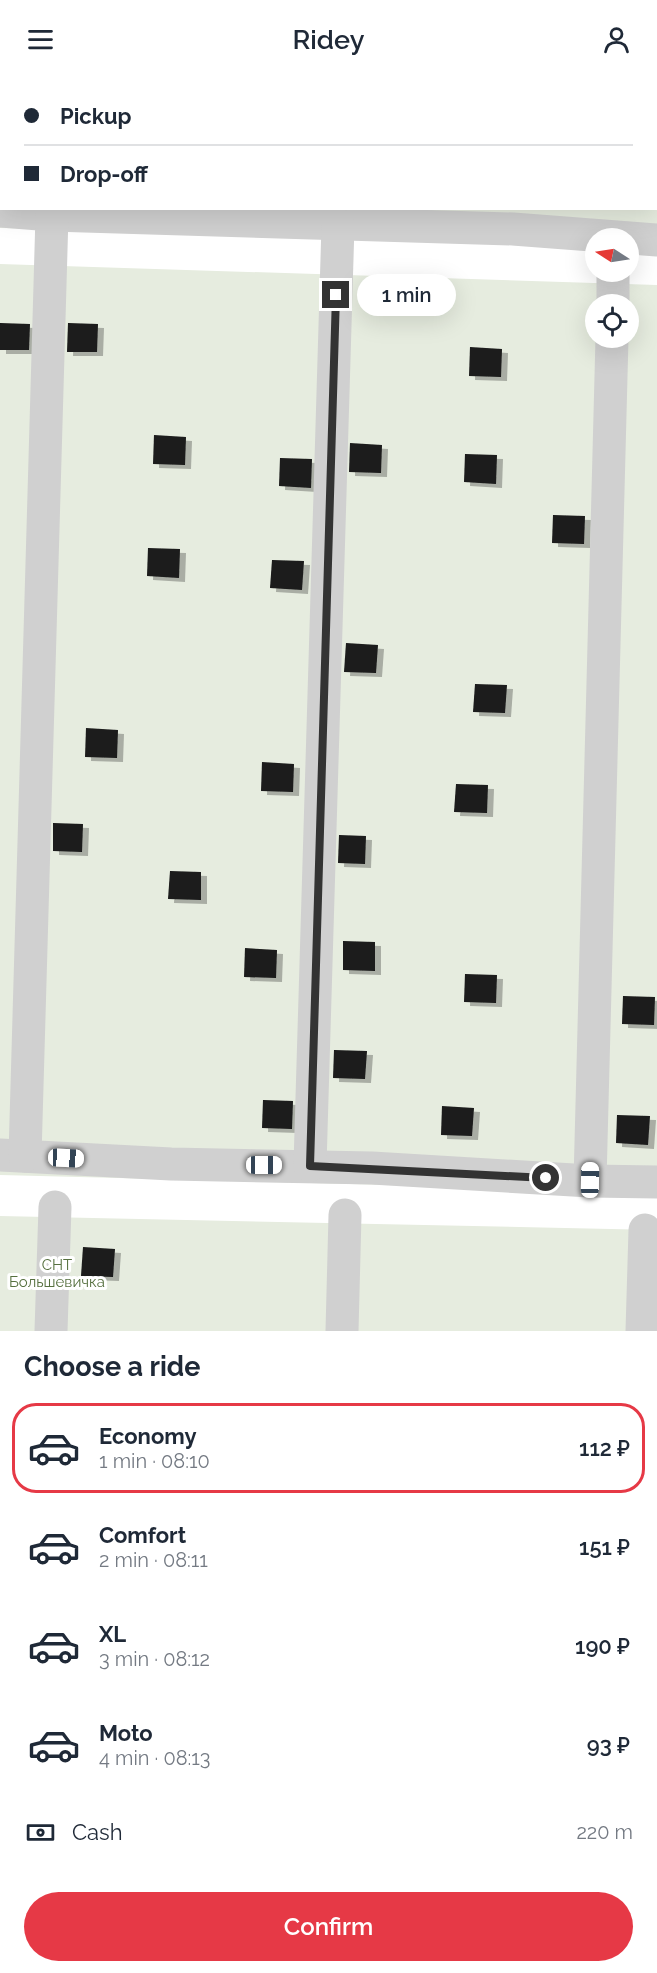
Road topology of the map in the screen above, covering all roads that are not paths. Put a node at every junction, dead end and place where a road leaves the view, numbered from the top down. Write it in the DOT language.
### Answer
graph roads {
  1 [pos="0,211"];
  2 [pos="52,215"];
  3 [pos="513,219"];
  4 [pos="338,225"];
  5 [pos="585,233"];
  6 [pos="639,239"];
  7 [pos="657,240"];
  8 [pos="612,348"];
  9 [pos="12,1156"];
  10 [pos="310,1166"];
  11 [pos="590,1180"];
  12 [pos="657,1182"];
  13 [pos="55,1207"];
  14 [pos="345,1215"];
  15 [pos="645,1230"];
  16 [pos="51,1331"];
  17 [pos="342,1331"];
  18 [pos="642,1331"];
  1 -- 2 [label="lane"];
  2 -- 4 [label="lane"];
  2 -- 9 [label="lane"];
  3 -- 4 [label="lane"];
  3 -- 5 [label="lane"];
  4 -- 10 [label="lane"];
  6 -- 7 [label="lane"];
  8 -- 11 [label="lane"];
  9 -- 10 [label="lane"];
  10 -- 11 [label="lane"];
  11 -- 12 [label="lane"];
  13 -- 16 [label="lane"];
  14 -- 17 [label="lane"];
  15 -- 18 [label="lane"];
}
